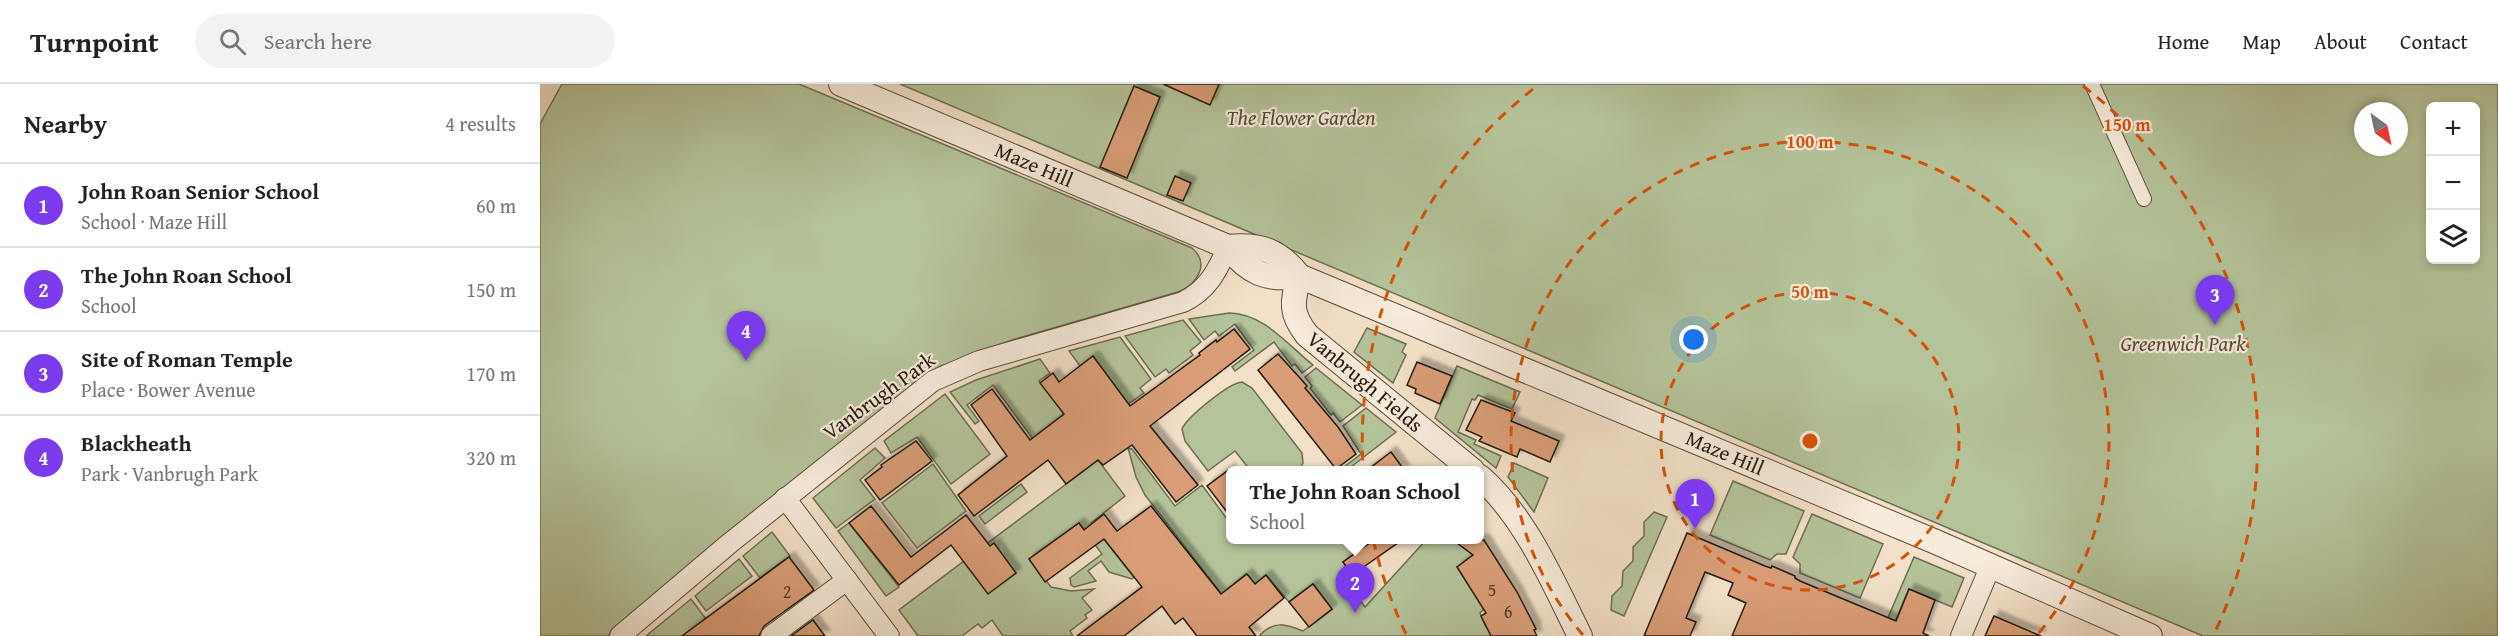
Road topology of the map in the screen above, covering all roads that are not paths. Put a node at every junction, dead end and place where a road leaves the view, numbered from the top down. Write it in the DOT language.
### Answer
graph roads {
  1 [pos="841,84"];
  2 [pos="2092,84"];
  3 [pos="2144,199"];
  4 [pos="1228,247"];
  5 [pos="1299,276"];
  6 [pos="1466,466"];
  7 [pos="1484,482"];
  8 [pos="785,498"];
  9 [pos="1991,565"];
  10 [pos="847,580"];
  11 [pos="620,636"];
  12 [pos="771,636"];
  13 [pos="889,636"];
  14 [pos="1580,636"];
  15 [pos="1961,636"];
  16 [pos="2150,636"];
  1 -- 4 [label="street, Maze Hill"];
  2 -- 3 [label="street"];
  4 -- 5 [label="street, Maze Hill"];
  4 -- 8 [label="street, Vanbrugh Park"];
  5 -- 6 [label="street, Vanbrugh Fields"];
  5 -- 9 [label="street, Maze Hill"];
  7 -- 14 [label="street"];
  8 -- 10 [label="street"];
  8 -- 11 [label="street, Vanbrugh Park"];
  9 -- 15 [label="street"];
  9 -- 16 [label="street, Maze Hill"];
  10 -- 12 [label="street"];
  10 -- 13 [label="street"];
}
